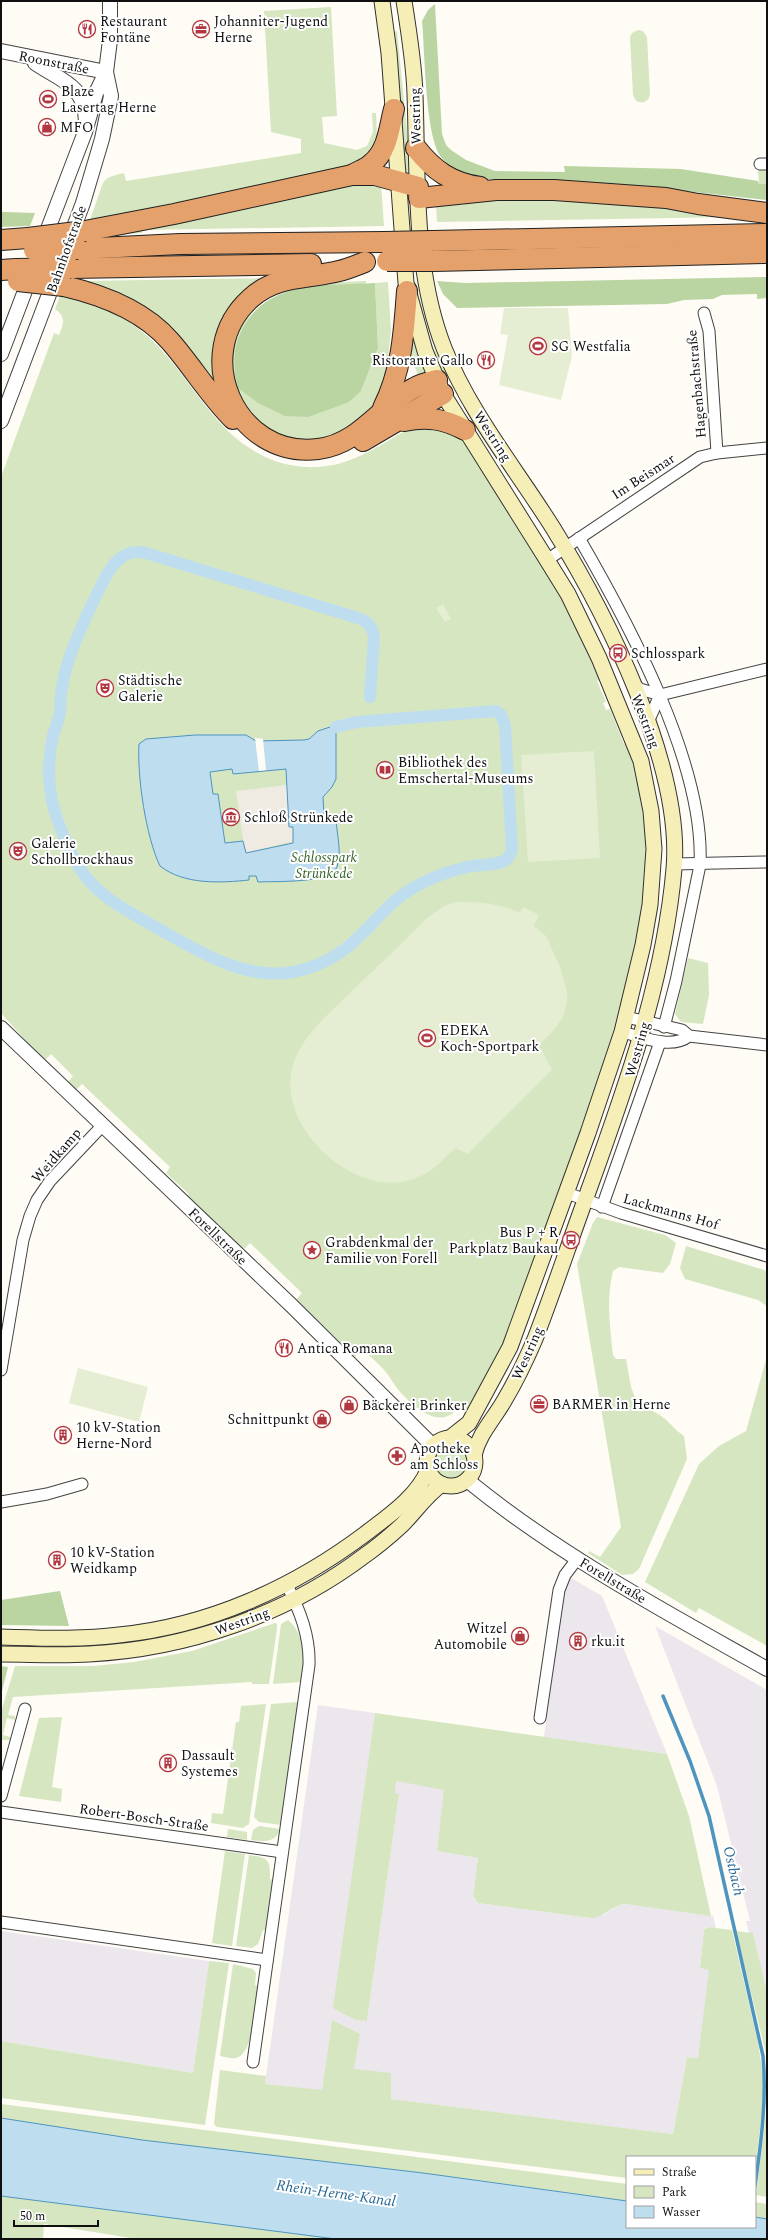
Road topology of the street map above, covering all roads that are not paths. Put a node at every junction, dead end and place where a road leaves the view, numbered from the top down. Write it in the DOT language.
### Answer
graph roads {
  1 [pos="110,1"];
  2 [pos="382,1"];
  3 [pos="404,1"];
  4 [pos="1,51"];
  5 [pos="26,56"];
  6 [pos="106,72"];
  7 [pos="394,109"];
  8 [pos="85,132"];
  9 [pos="416,148"];
  10 [pos="75,160"];
  11 [pos="92,172"];
  12 [pos="352,175"];
  13 [pos="398,180"];
  14 [pos="496,190"];
  15 [pos="412,195"];
  16 [pos="767,213"];
  17 [pos="767,234"];
  18 [pos="1,240"];
  19 [pos="82,240"];
  20 [pos="26,244"];
  21 [pos="1,251"];
  22 [pos="386,252"];
  23 [pos="767,253"];
  24 [pos="365,262"];
  25 [pos="8,275"];
  26 [pos="67,277"];
  27 [pos="407,291"];
  28 [pos="704,313"];
  29 [pos="3,350"];
  30 [pos="22,365"];
  31 [pos="449,383"];
  32 [pos="388,418"];
  33 [pos="1,421"];
  34 [pos="465,430"];
  35 [pos="767,448"];
  36 [pos="717,453"];
  37 [pos="579,538"];
  38 [pos="564,548"];
  39 [pos="547,560"];
  40 [pos="767,670"];
  41 [pos="632,683"];
  42 [pos="660,695"];
  43 [pos="648,722"];
  44 [pos="767,862"];
  45 [pos="674,864"];
  46 [pos="700,865"];
  47 [pos="624,1025"];
  48 [pos="664,1027"];
  49 [pos="1,1028"];
  50 [pos="643,1030"];
  51 [pos="689,1036"];
  52 [pos="660,1042"];
  53 [pos="767,1044"];
  54 [pos="102,1126"];
  55 [pos="567,1193"];
  56 [pos="585,1200"];
  57 [pos="602,1206"];
  58 [pos="767,1256"];
  59 [pos="1,1370"];
  60 [pos="450,1438"];
  61 [pos="433,1446"];
  62 [pos="474,1455"];
  63 [pos="428,1470"];
  64 [pos="467,1480"];
  65 [pos="82,1484"];
  66 [pos="442,1484"];
  67 [pos="1,1502"];
  68 [pos="577,1559"];
  69 [pos="287,1585"];
  70 [pos="294,1599"];
  71 [pos="1,1637"];
  72 [pos="1,1654"];
  73 [pos="767,1669"];
  74 [pos="25,1709"];
  75 [pos="540,1718"];
  76 [pos="1,1796"];
  77 [pos="1,1812"];
  78 [pos="282,1852"];
  79 [pos="1,1922"];
  80 [pos="267,1960"];
  81 [pos="253,2062"];
  1 -- 6 [label="street, Bahnhofstraße"];
  2 -- 7 [label="main road, Westring"];
  3 -- 9 [label="main road, Westring"];
  4 -- 5 [label="street, Roonstraße"];
  5 -- 6 [label="street, Roonstraße"];
  5 -- 8 [label="street"];
  6 -- 8 [label="street, Bahnhofstraße"];
  6 -- 11 [label="street, Bahnhofstraße"];
  7 -- 12 [label="highway"];
  7 -- 13 [label="main road, Westring"];
  8 -- 10 [label="street, Bahnhofstraße"];
  9 -- 14 [label="highway"];
  9 -- 15 [label="main road, Westring"];
  10 -- 11 [label="street"];
  10 -- 29 [label="street, Bahnhofstraße"];
  11 -- 30 [label="street, Bahnhofstraße"];
  12 -- 13 [label="highway"];
  12 -- 19 [label="highway"];
  13 -- 15 [label="highway"];
  14 -- 15 [label="highway"];
  14 -- 16 [label="highway"];
  15 -- 27 [label="main road, Westring"];
  15 -- 31 [label="main road, Westring"];
  17 -- 22 [label="highway, bridge"];
  18 -- 20 [label="highway"];
  19 -- 20 [label="highway, bridge"];
  19 -- 22 [label="highway"];
  20 -- 21 [label="highway"];
  22 -- 23 [label="highway, bridge"];
  22 -- 24 [label="highway"];
  24 -- 26 [label="highway"];
  24 -- 32 [label="highway"];
  25 -- 26 [label="highway, bridge"];
  26 -- 32 [label="highway"];
  27 -- 31 [label="main road, Westring"];
  27 -- 32 [label="highway"];
  28 -- 36 [label="street, Hagenbachstraße"];
  29 -- 30 [label="street"];
  30 -- 33 [label="street, Bahnhofstraße"];
  31 -- 32 [label="highway"];
  31 -- 34 [label="main road, Westring"];
  31 -- 38 [label="main road, Westring"];
  32 -- 34 [label="highway"];
  34 -- 39 [label="main road, Westring"];
  35 -- 36 [label="street, Im Beismar"];
  36 -- 37 [label="street, Im Beismar"];
  37 -- 38 [label="street, Im Beismar"];
  37 -- 42 [label="street, Westring"];
  38 -- 39 [label="street, Im Beismar"];
  38 -- 41 [label="main road, Westring"];
  39 -- 47 [label="main road, Westring"];
  40 -- 42 [label="street"];
  41 -- 42 [label="street"];
  41 -- 43 [label="main road, Westring"];
  42 -- 43 [label="street"];
  42 -- 46 [label="street, Westring"];
  43 -- 45 [label="main road, Westring"];
  44 -- 46 [label="street"];
  45 -- 46 [label="street"];
  45 -- 50 [label="main road, Westring"];
  46 -- 48 [label="street, Westring"];
  47 -- 50 [label="street"];
  47 -- 55 [label="main road, Westring"];
  48 -- 50 [label="street"];
  48 -- 51 [label="street"];
  49 -- 54 [label="street, Forellstraße"];
  50 -- 52 [label="street"];
  50 -- 56 [label="main road, Westring"];
  51 -- 52 [label="street"];
  51 -- 53 [label="street"];
  52 -- 57 [label="street, Westring"];
  54 -- 59 [label="street, Weidkamp"];
  54 -- 61 [label="street, Forellstraße"];
  55 -- 56 [label="street, Lackmanns Hof"];
  55 -- 60 [label="main road, Westring"];
  56 -- 57 [label="street, Lackmanns Hof"];
  56 -- 62 [label="main road, Westring"];
  57 -- 58 [label="street, Lackmanns Hof"];
  60 -- 61 [label="main road"];
  60 -- 62 [label="main road"];
  61 -- 63 [label="main road"];
  62 -- 64 [label="main road"];
  63 -- 66 [label="main road"];
  63 -- 69 [label="main road, Westring"];
  64 -- 66 [label="main road"];
  64 -- 68 [label="street, Forellstraße"];
  65 -- 67 [label="street"];
  66 -- 70 [label="main road, Westring"];
  68 -- 73 [label="street, Forellstraße"];
  68 -- 75 [label="street"];
  69 -- 70 [label="street"];
  69 -- 71 [label="main road, Westring"];
  70 -- 72 [label="main road, Westring"];
  70 -- 78 [label="street"];
  74 -- 76 [label="street"];
  77 -- 78 [label="street, Robert-Bosch-Straße"];
  78 -- 80 [label="street"];
  79 -- 80 [label="street"];
  80 -- 81 [label="street"];
}
